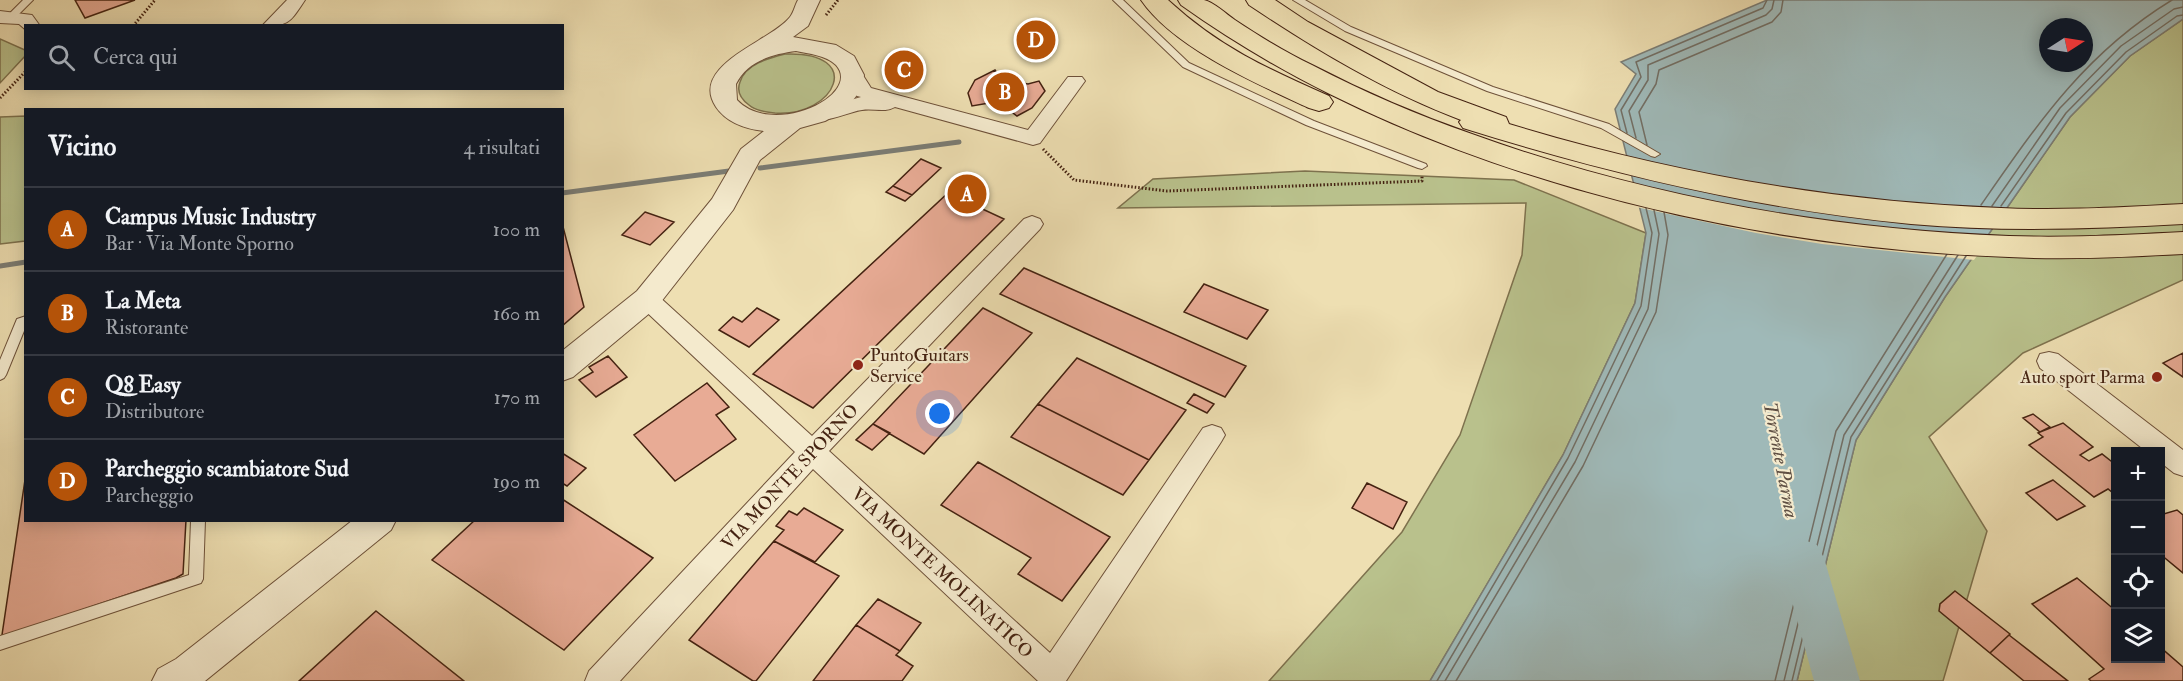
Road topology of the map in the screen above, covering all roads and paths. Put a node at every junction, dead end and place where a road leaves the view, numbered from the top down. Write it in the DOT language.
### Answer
graph roads {
  1 [pos="28,0"];
  2 [pos="155,0"];
  3 [pos="296,0"];
  4 [pos="1118,0"];
  5 [pos="1153,0"];
  6 [pos="1190,0"];
  7 [pos="1221,0"];
  8 [pos="1258,0"];
  9 [pos="1298,0"];
  10 [pos="805,10"];
  11 [pos="5,17"];
  12 [pos="29,24"];
  13 [pos="135,24"];
  14 [pos="274,24"];
  15 [pos="814,46"];
  16 [pos="760,51"];
  17 [pos="24,73"];
  18 [pos="852,73"];
  19 [pos="1075,81"];
  20 [pos="0,98"];
  21 [pos="907,104"];
  22 [pos="822,114"];
  23 [pos="743,117"];
  24 [pos="791,123"];
  25 [pos="1033,138"];
  26 [pos="1579,154"];
  27 [pos="1655,154"];
  28 [pos="750,155"];
  29 [pos="1422,166"];
  30 [pos="1558,174"];
  31 [pos="1611,176"];
  32 [pos="2173,215"];
  33 [pos="1032,224"];
  34 [pos="2183,243"];
  35 [pos="646,299"];
  36 [pos="24,321"];
  37 [pos="2049,361"];
  38 [pos="564,367"];
  39 [pos="0,375"];
  40 [pos="1212,435"];
  41 [pos="812,452"];
  42 [pos="2183,465"];
  43 [pos="198,522"];
  44 [pos="376,522"];
  45 [pos="0,644"];
  46 [pos="171,681"];
  47 [pos="600,681"];
  1 -- 11 [label="lane"];
  2 -- 13 [label="path"];
  3 -- 14 [label="street"];
  4 -- 29 [label="lane"];
  5 -- 30 [label="highway"];
  6 -- 30 [label="highway"];
  7 -- 26 [label="highway"];
  8 -- 26 [label="highway"];
  9 -- 27 [label="lane"];
  10 -- 15 [label="street"];
  10 -- 16 [label="street"];
  11 -- 12 [label="street"];
  15 -- 16 [label="street"];
  15 -- 18 [label="street"];
  16 -- 23 [label="street"];
  17 -- 20 [label="path"];
  18 -- 21 [label="street"];
  18 -- 22 [label="street"];
  19 -- 25 [label="street"];
  21 -- 22 [label="street"];
  21 -- 25 [label="street"];
  22 -- 24 [label="street"];
  23 -- 24 [label="street"];
  23 -- 28 [label="street"];
  24 -- 28 [label="street"];
  25 -- 29 [label="path"];
  26 -- 31 [label="highway"];
  28 -- 35 [label="street"];
  30 -- 31 [label="highway"];
  31 -- 32 [label="highway"];
  31 -- 34 [label="highway"];
  33 -- 41 [label="street, VIA MONTE SPORNO"];
  35 -- 38 [label="street"];
  35 -- 41 [label="street, VIA MONTE MOLINATICO"];
  36 -- 39 [label="lane"];
  37 -- 42 [label="street"];
  40 -- 41 [label="street, VIA MONTE MOLINATICO"];
  41 -- 47 [label="street, VIA MONTE SPORNO"];
  43 -- 45 [label="lane"];
  44 -- 46 [label="street"];
}
